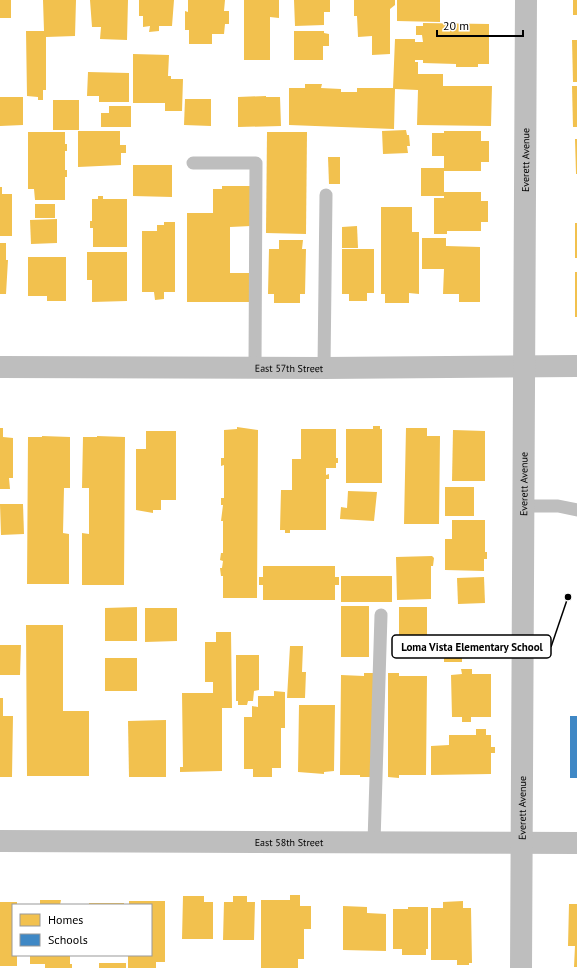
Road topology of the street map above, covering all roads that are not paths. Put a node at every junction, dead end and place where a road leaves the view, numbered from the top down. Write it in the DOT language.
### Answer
graph roads {
  1 [pos="526,0"];
  2 [pos="193,163"];
  3 [pos="326,195"];
  4 [pos="524,366"];
  5 [pos="577,366"];
  6 [pos="0,367"];
  7 [pos="254,367"];
  8 [pos="324,368"];
  9 [pos="523,506"];
  10 [pos="577,510"];
  11 [pos="381,615"];
  12 [pos="0,841"];
  13 [pos="374,842"];
  14 [pos="522,843"];
  15 [pos="577,843"];
  16 [pos="521,968"];
  1 -- 4 [label="street, Everett Avenue"];
  2 -- 7 [label="lane"];
  3 -- 8 [label="lane"];
  4 -- 5 [label="street, East 57th Street"];
  4 -- 8 [label="street, East 57th Street"];
  4 -- 9 [label="street, Everett Avenue"];
  6 -- 7 [label="street, East 57th Street"];
  7 -- 8 [label="street, East 57th Street"];
  9 -- 10 [label="lane"];
  9 -- 14 [label="street, Everett Avenue"];
  11 -- 13 [label="lane"];
  12 -- 13 [label="street, East 58th Street"];
  13 -- 14 [label="street, East 58th Street"];
  14 -- 15 [label="street, East 58th Street"];
  14 -- 16 [label="street, Everett Avenue"];
}
